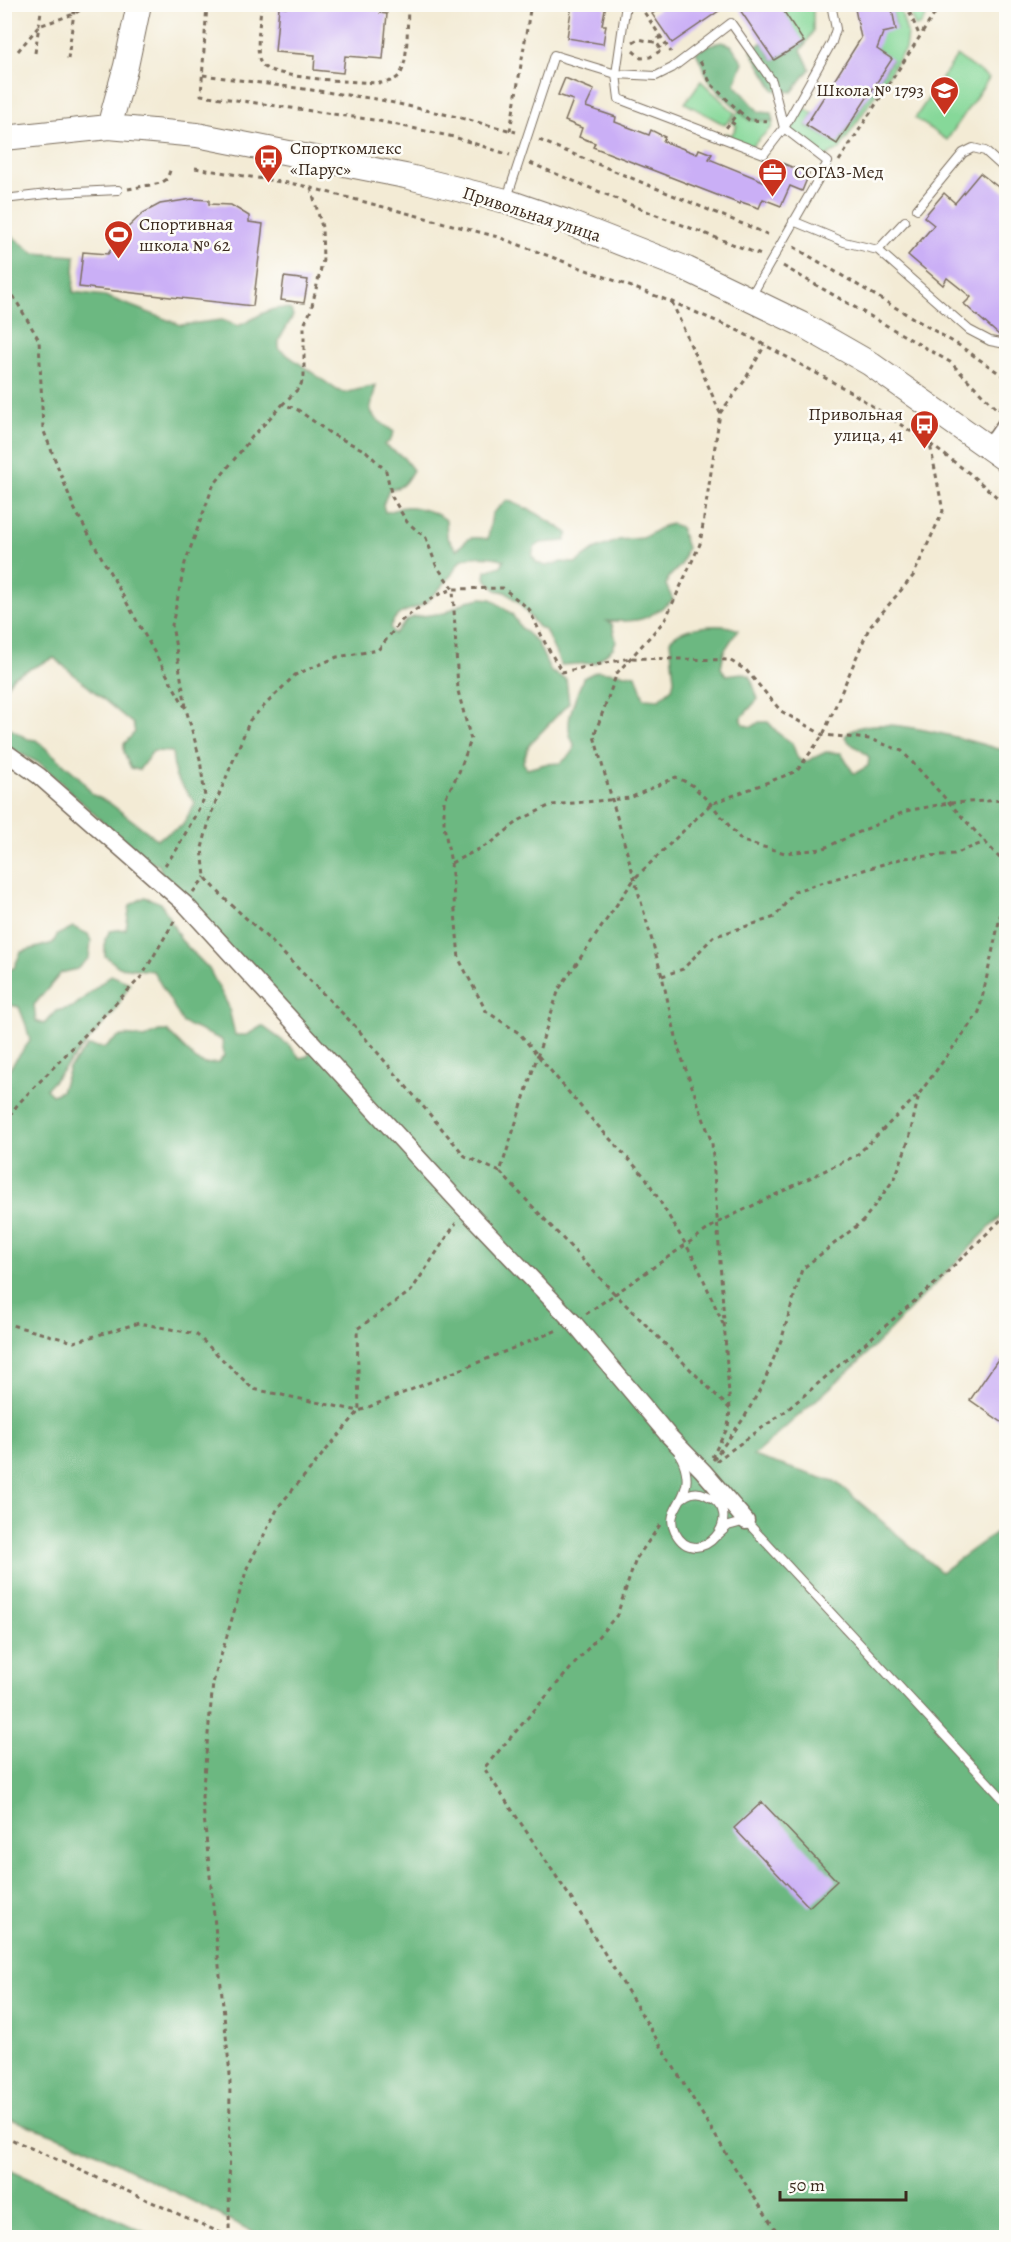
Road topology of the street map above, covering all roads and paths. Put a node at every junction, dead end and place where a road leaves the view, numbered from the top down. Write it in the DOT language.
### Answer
graph roads {
  1 [pos="42,4"];
  2 [pos="75,4"];
  3 [pos="89,4"];
  4 [pos="139,4"];
  5 [pos="207,4"];
  6 [pos="261,4"];
  7 [pos="408,4"];
  8 [pos="531,4"];
  9 [pos="626,4"];
  10 [pos="643,4"];
  11 [pos="831,4"];
  12 [pos="906,4"];
  13 [pos="941,4"];
  14 [pos="74,14"];
  15 [pos="39,26"];
  16 [pos="662,36"];
  17 [pos="920,37"];
  18 [pos="655,41"];
  19 [pos="695,50"];
  20 [pos="18,51"];
  21 [pos="35,53"];
  22 [pos="664,58"];
  23 [pos="68,59"];
  24 [pos="616,74"];
  25 [pos="203,75"];
  26 [pos="739,111"];
  27 [pos="731,122"];
  28 [pos="783,125"];
  29 [pos="737,126"];
  30 [pos="109,127"];
  31 [pos="510,131"];
  32 [pos="528,135"];
  33 [pos="719,137"];
  34 [pos="4,138"];
  35 [pos="520,158"];
  36 [pos="828,162"];
  37 [pos="171,168"];
  38 [pos="195,168"];
  39 [pos="1006,170"];
  40 [pos="311,188"];
  41 [pos="118,190"];
  42 [pos="4,199"];
  43 [pos="506,201"];
  44 [pos="917,209"];
  45 [pos="793,221"];
  46 [pos="906,221"];
  47 [pos="782,240"];
  48 [pos="878,250"];
  49 [pos="772,260"];
  50 [pos="4,280"];
  51 [pos="750,298"];
  52 [pos="672,302"];
  53 [pos="1006,344"];
  54 [pos="765,345"];
  55 [pos="1006,378"];
  56 [pos="1006,401"];
  57 [pos="284,404"];
  58 [pos="720,413"];
  59 [pos="1006,424"];
  60 [pos="930,444"];
  61 [pos="998,454"];
  62 [pos="1006,505"];
  63 [pos="453,589"];
  64 [pos="630,658"];
  65 [pos="186,710"];
  66 [pos="823,735"];
  67 [pos="4,751"];
  68 [pos="611,799"];
  69 [pos="1006,800"];
  70 [pos="949,803"];
  71 [pos="711,804"];
  72 [pos="985,842"];
  73 [pos="451,863"];
  74 [pos="1006,865"];
  75 [pos="205,877"];
  76 [pos="155,878"];
  77 [pos="634,878"];
  78 [pos="1006,890"];
  79 [pos="185,904"];
  80 [pos="662,976"];
  81 [pos="538,1055"];
  82 [pos="919,1094"];
  83 [pos="4,1123"];
  84 [pos="500,1172"];
  85 [pos="465,1209"];
  86 [pos="1006,1215"];
  87 [pos="717,1223"];
  88 [pos="686,1245"];
  89 [pos="615,1294"];
  90 [pos="4,1323"];
  91 [pos="574,1323"];
  92 [pos="724,1327"];
  93 [pos="730,1410"];
  94 [pos="359,1412"];
  95 [pos="668,1435"];
  96 [pos="703,1471"];
  97 [pos="681,1499"];
  98 [pos="746,1521"];
  99 [pos="661,1524"];
  100 [pos="718,1535"];
  101 [pos="1006,1802"];
  102 [pos="4,2136"];
  103 [pos="230,2237"];
  104 [pos="781,2238"];
  1 -- 15 [label="path"];
  2 -- 14 [label="path"];
  3 -- 14 [label="path"];
  4 -- 30 [label="main road"];
  5 -- 25 [label="path"];
  6 -- 7 [label="path"];
  8 -- 31 [label="path"];
  9 -- 24 [label="lane"];
  10 -- 16 [label="path"];
  11 -- 28 [label="lane"];
  12 -- 17 [label="path"];
  13 -- 17 [label="path"];
  14 -- 15 [label="path"];
  14 -- 23 [label="path"];
  15 -- 20 [label="path"];
  15 -- 21 [label="path"];
  16 -- 18 [label="path"];
  16 -- 22 [label="path"];
  17 -- 36 [label="path"];
  18 -- 18 [label="path"];
  19 -- 24 [label="lane"];
  19 -- 26 [label="path"];
  19 -- 28 [label="lane"];
  24 -- 32 [label="lane"];
  24 -- 33 [label="lane"];
  25 -- 31 [label="path"];
  25 -- 35 [label="path"];
  26 -- 27 [label="path"];
  26 -- 28 [label="path"];
  27 -- 29 [label="path"];
  27 -- 33 [label="path"];
  28 -- 33 [label="lane"];
  28 -- 36 [label="lane"];
  30 -- 34 [label="main road, Привольная улица"];
  30 -- 43 [label="main road, Привольная улица"];
  31 -- 32 [label="path"];
  32 -- 35 [label="lane"];
  32 -- 47 [label="path"];
  35 -- 43 [label="lane"];
  35 -- 49 [label="path"];
  36 -- 45 [label="lane"];
  37 -- 41 [label="path"];
  38 -- 40 [label="path"];
  39 -- 44 [label="lane"];
  40 -- 52 [label="path"];
  40 -- 57 [label="path"];
  41 -- 42 [label="lane"];
  43 -- 51 [label="main road, Привольная улица"];
  45 -- 47 [label="lane"];
  45 -- 48 [label="lane"];
  46 -- 48 [label="lane"];
  47 -- 49 [label="lane"];
  47 -- 55 [label="path"];
  48 -- 53 [label="lane"];
  49 -- 51 [label="lane"];
  49 -- 56 [label="path"];
  50 -- 65 [label="path"];
  51 -- 61 [label="main road, Привольная улица"];
  52 -- 54 [label="path"];
  52 -- 58 [label="path"];
  54 -- 58 [label="path"];
  54 -- 60 [label="path"];
  57 -- 63 [label="path"];
  57 -- 65 [label="path"];
  58 -- 64 [label="path"];
  59 -- 61 [label="street"];
  60 -- 62 [label="path"];
  60 -- 66 [label="path"];
  63 -- 64 [label="path"];
  63 -- 73 [label="path"];
  63 -- 75 [label="path"];
  64 -- 66 [label="path"];
  64 -- 68 [label="path"];
  65 -- 76 [label="path"];
  66 -- 70 [label="path"];
  66 -- 71 [label="path"];
  67 -- 76 [label="street"];
  68 -- 71 [label="path"];
  68 -- 73 [label="path"];
  68 -- 77 [label="path"];
  69 -- 70 [label="path"];
  70 -- 71 [label="path"];
  70 -- 72 [label="path"];
  71 -- 77 [label="path"];
  72 -- 74 [label="path"];
  72 -- 80 [label="path"];
  73 -- 81 [label="path"];
  75 -- 79 [label="path"];
  75 -- 84 [label="path"];
  76 -- 79 [label="street"];
  77 -- 80 [label="path"];
  77 -- 81 [label="path"];
  78 -- 82 [label="path"];
  79 -- 83 [label="path"];
  79 -- 85 [label="street"];
  80 -- 87 [label="path"];
  81 -- 84 [label="path"];
  81 -- 88 [label="path"];
  82 -- 87 [label="path"];
  82 -- 96 [label="path"];
  84 -- 89 [label="path"];
  85 -- 91 [label="street"];
  85 -- 94 [label="path"];
  86 -- 96 [label="path"];
  87 -- 88 [label="path"];
  87 -- 92 [label="path"];
  88 -- 89 [label="path"];
  88 -- 92 [label="path"];
  89 -- 91 [label="path"];
  89 -- 93 [label="path"];
  90 -- 94 [label="path"];
  91 -- 94 [label="path"];
  91 -- 95 [label="street"];
  92 -- 93 [label="path"];
  93 -- 96 [label="path"];
  94 -- 103 [label="path"];
  95 -- 96 [label="street"];
  95 -- 97 [label="lane"];
  96 -- 98 [label="street"];
  97 -- 100 [label="lane"];
  97 -- 100 [label="lane"];
  98 -- 100 [label="lane"];
  98 -- 101 [label="lane"];
  99 -- 104 [label="path"];
  102 -- 103 [label="path"];
}
